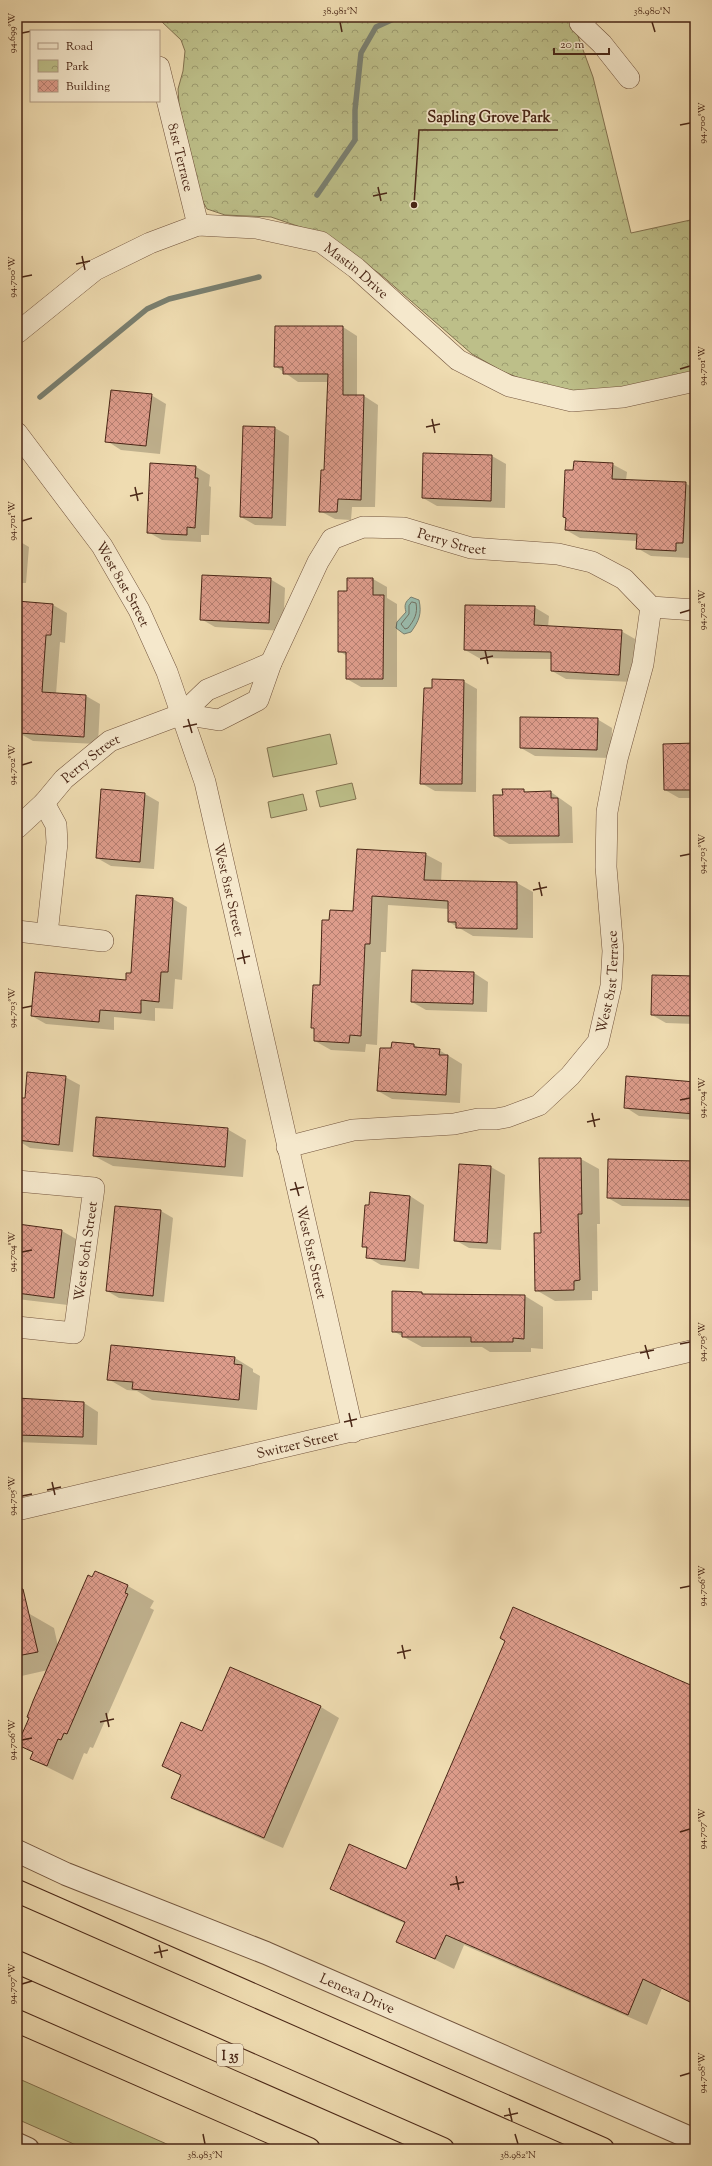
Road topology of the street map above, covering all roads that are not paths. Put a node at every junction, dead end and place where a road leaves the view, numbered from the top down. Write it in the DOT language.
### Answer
graph roads {
  1 [pos="587,17"];
  2 [pos="160,71"];
  3 [pos="630,78"];
  4 [pos="198,225"];
  5 [pos="17,333"];
  6 [pos="695,381"];
  7 [pos="17,434"];
  8 [pos="651,607"];
  9 [pos="695,610"];
  10 [pos="271,663"];
  11 [pos="182,714"];
  12 [pos="44,804"];
  13 [pos="17,828"];
  14 [pos="17,931"];
  15 [pos="47,934"];
  16 [pos="103,941"];
  17 [pos="287,1147"];
  18 [pos="17,1180"];
  19 [pos="17,1327"];
  20 [pos="695,1350"];
  21 [pos="353,1432"];
  22 [pos="17,1510"];
  23 [pos="17,1851"];
  24 [pos="17,1891"];
  25 [pos="17,1962"];
  26 [pos="17,2021"];
  27 [pos="695,2140"];
  28 [pos="17,2144"];
  29 [pos="295,2144"];
  30 [pos="28,2149"];
  31 [pos="309,2149"];
  32 [pos="443,2149"];
  33 [pos="603,2149"];
  1 -- 3 [label="street"];
  2 -- 4 [label="street, 81st Terrace"];
  4 -- 5 [label="street, Mastin Drive"];
  4 -- 6 [label="street, Mastin Drive"];
  7 -- 11 [label="street, West 81st Street"];
  8 -- 9 [label="street"];
  8 -- 10 [label="street, Perry Street"];
  8 -- 17 [label="street, West 81st Terrace"];
  10 -- 11 [label="street, Perry Street"];
  10 -- 11 [label="street, Perry Street"];
  11 -- 12 [label="street, Perry Street"];
  11 -- 17 [label="street, West 81st Street"];
  12 -- 13 [label="street, Perry Street"];
  12 -- 15 [label="street"];
  14 -- 15 [label="street"];
  15 -- 16 [label="street"];
  17 -- 21 [label="street, West 81st Street"];
  18 -- 19 [label="street, West 80th Street"];
  20 -- 21 [label="street, Switzer Street"];
  21 -- 22 [label="street, Switzer Street"];
  23 -- 27 [label="street, Lenexa Drive"];
  24 -- 33 [label="highway"];
  25 -- 32 [label="highway, I 35"];
  26 -- 29 [label="highway"];
  28 -- 30 [label="street"];
  29 -- 31 [label="highway"];
}
